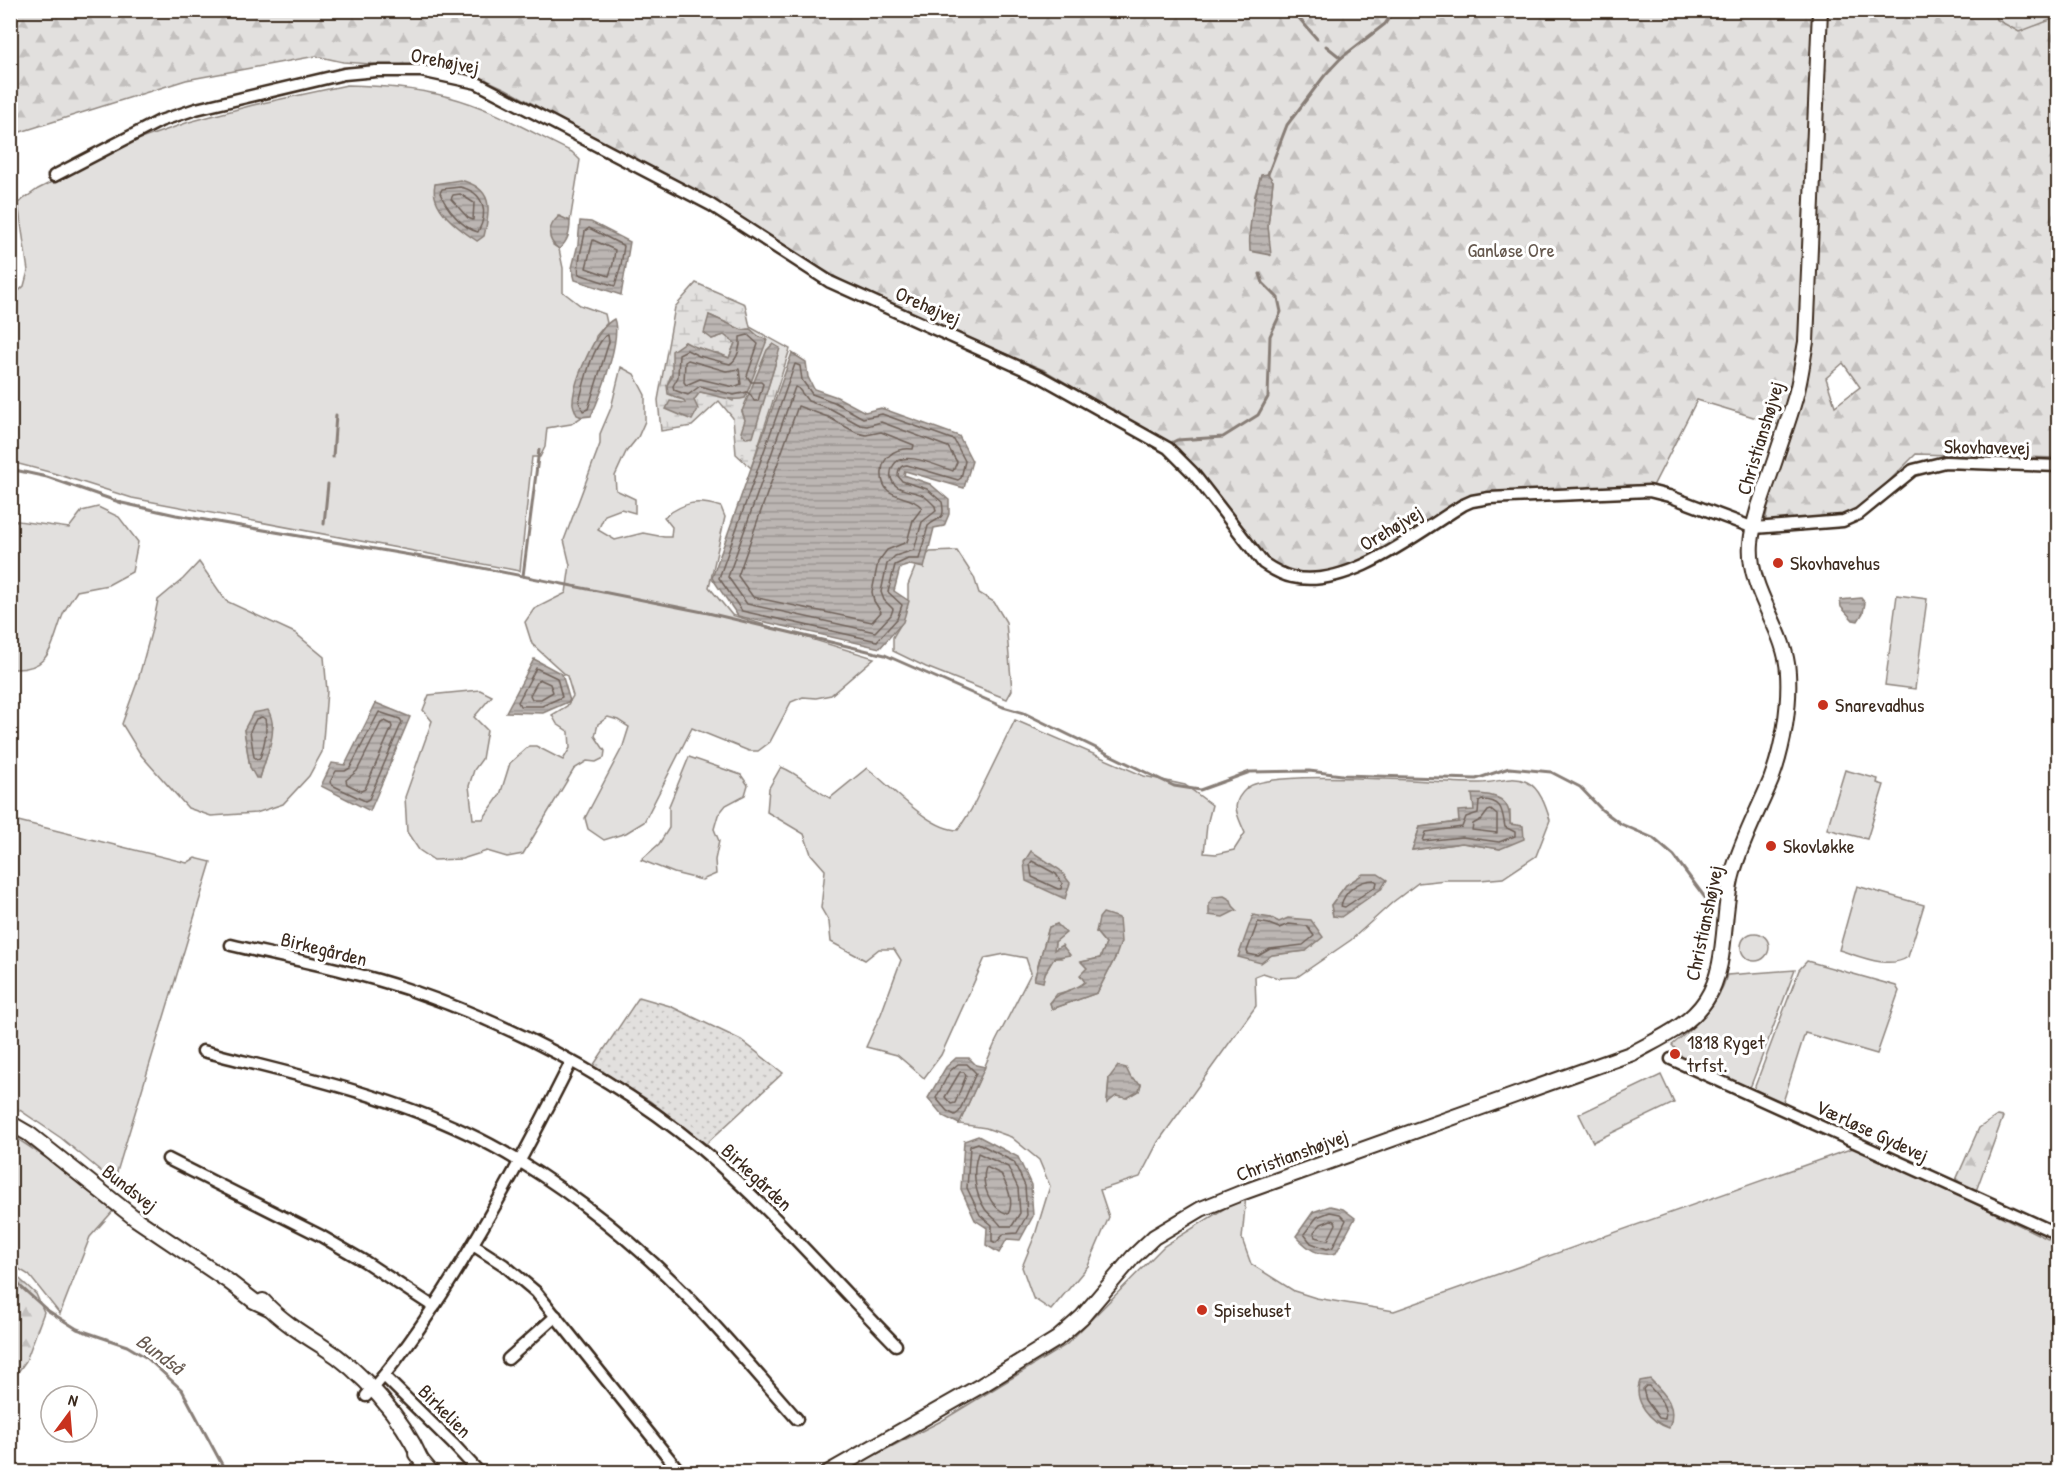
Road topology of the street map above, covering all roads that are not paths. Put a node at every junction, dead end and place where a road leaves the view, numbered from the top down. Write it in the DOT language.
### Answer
graph roads {
  1 [pos="1820,10"];
  2 [pos="54,176"];
  3 [pos="2058,466"];
  4 [pos="1754,528"];
  5 [pos="231,945"];
  6 [pos="203,1051"];
  7 [pos="1671,1059"];
  8 [pos="571,1062"];
  9 [pos="10,1123"];
  10 [pos="168,1159"];
  11 [pos="519,1163"];
  12 [pos="2058,1234"];
  13 [pos="473,1245"];
  14 [pos="434,1307"];
  15 [pos="556,1316"];
  16 [pos="896,1345"];
  17 [pos="508,1359"];
  18 [pos="385,1377"];
  19 [pos="369,1393"];
  20 [pos="797,1419"];
  21 [pos="431,1473"];
  22 [pos="479,1473"];
  23 [pos="680,1473"];
  24 [pos="829,1473"];
  1 -- 4 [label="street, Christianshøjvej"];
  2 -- 4 [label="street, Orehøjvej"];
  3 -- 4 [label="street, Skovhavevej"];
  4 -- 24 [label="street, Christianshøjvej"];
  5 -- 8 [label="street, Birkegården"];
  6 -- 11 [label="street"];
  7 -- 12 [label="street, Værløse Gydevej"];
  8 -- 11 [label="street"];
  8 -- 16 [label="street, Birkegården"];
  9 -- 19 [label="street, Bundsvej"];
  10 -- 14 [label="street"];
  11 -- 13 [label="street"];
  11 -- 20 [label="street"];
  13 -- 14 [label="street"];
  13 -- 15 [label="street"];
  14 -- 18 [label="street"];
  15 -- 17 [label="street"];
  15 -- 23 [label="street"];
  18 -- 19 [label="street"];
  18 -- 22 [label="street, Birkelien"];
  19 -- 21 [label="street, Bundsvej"];
}
